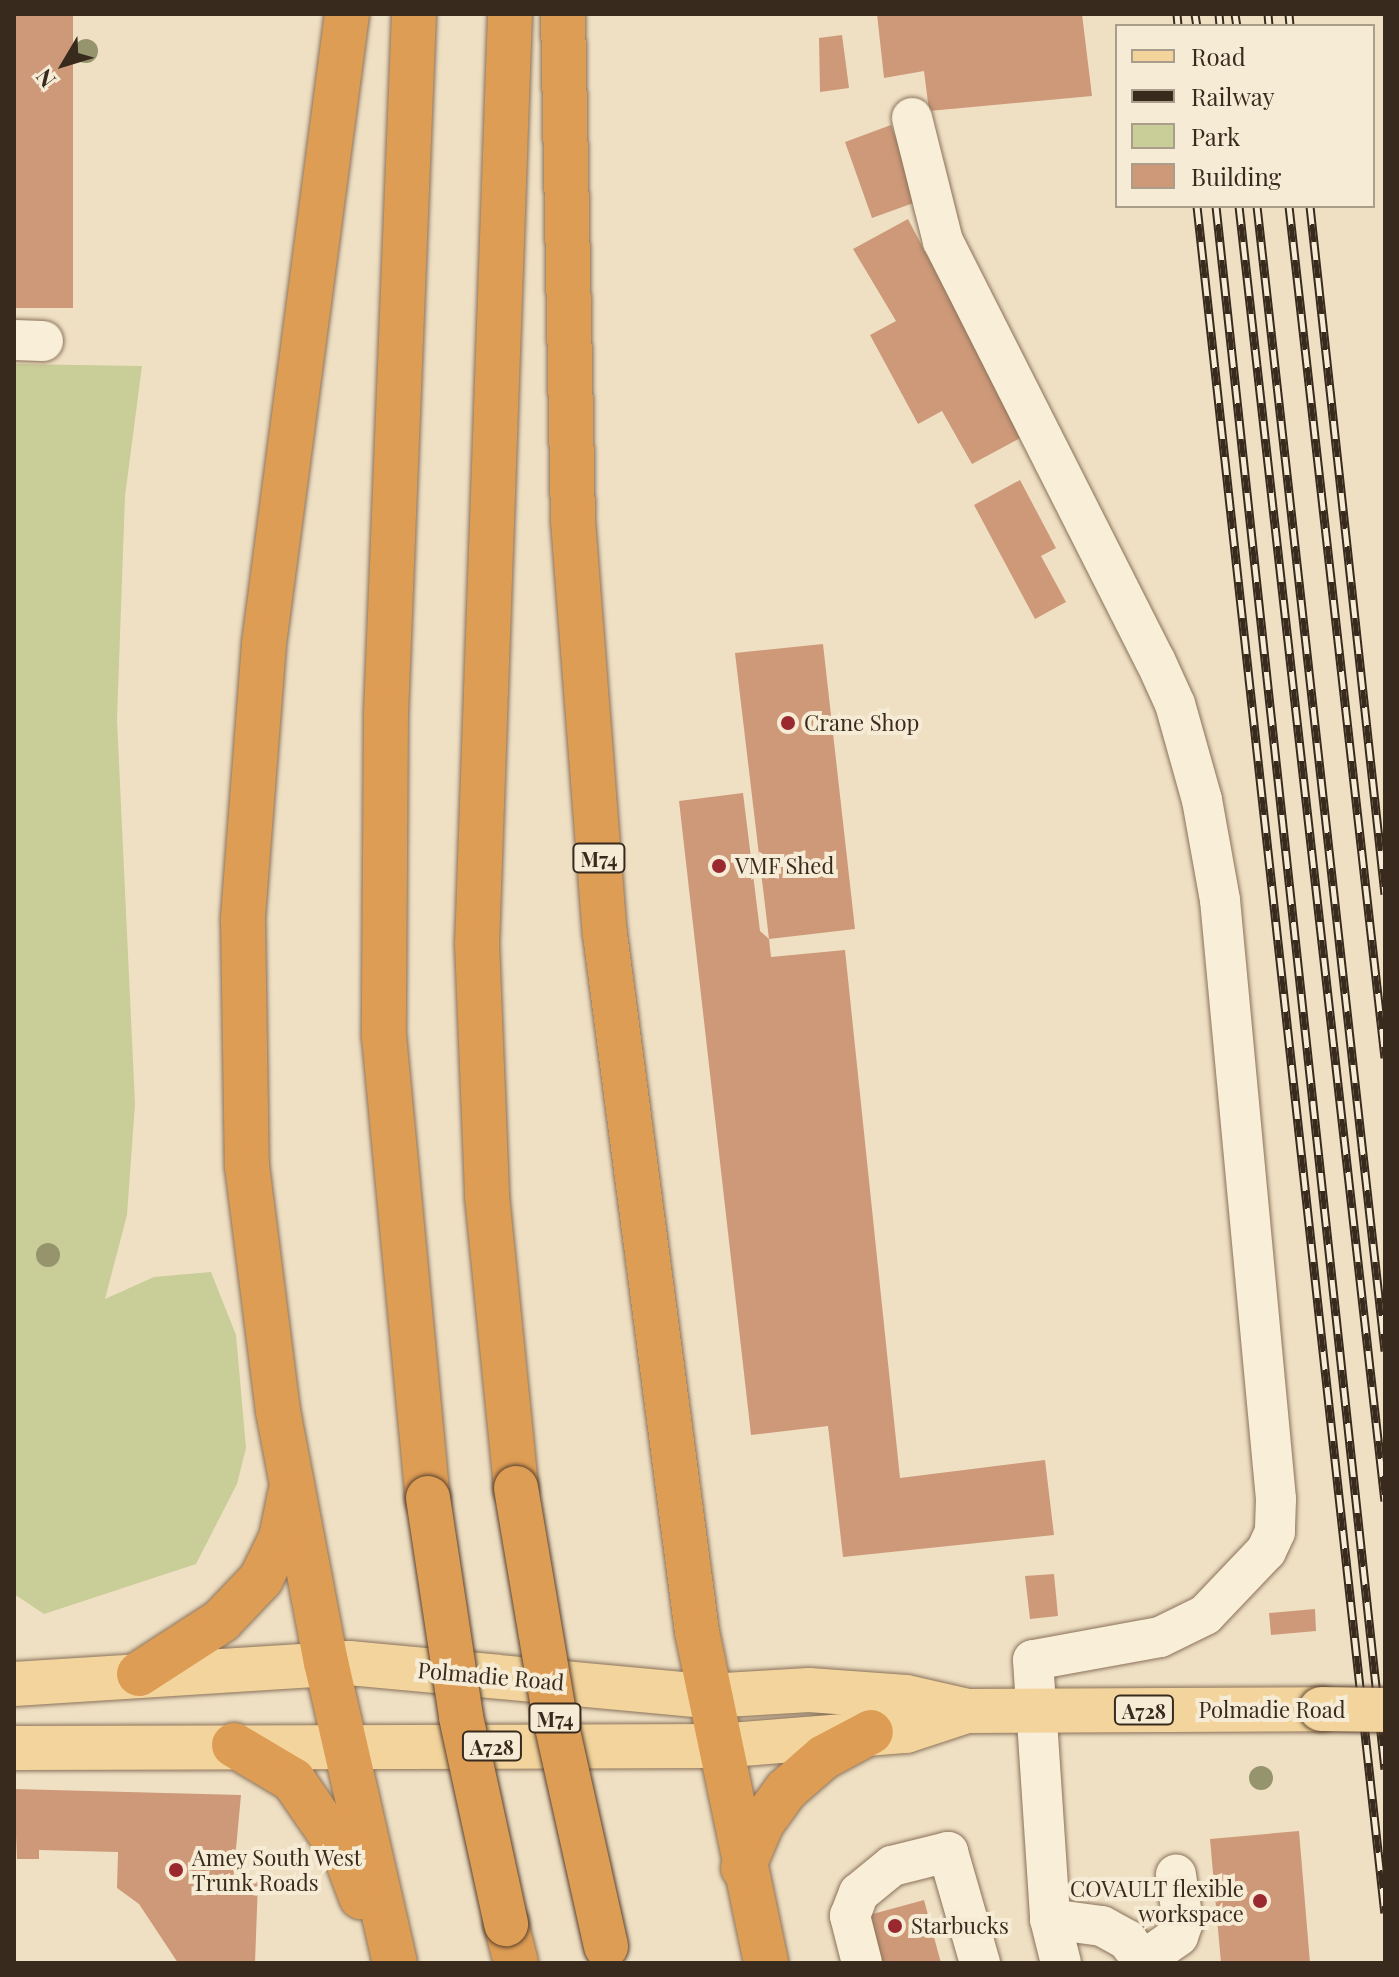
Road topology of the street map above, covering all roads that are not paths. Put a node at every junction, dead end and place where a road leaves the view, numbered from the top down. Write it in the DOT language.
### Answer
graph roads {
  1 [pos="347,14"];
  2 [pos="414,14"];
  3 [pos="510,14"];
  4 [pos="563,14"];
  5 [pos="912,118"];
  6 [pos="292,1486"];
  7 [pos="14,1661"];
  8 [pos="326,1662"];
  9 [pos="139,1674"];
  10 [pos="67,1683"];
  11 [pos="14,1684"];
  12 [pos="708,1696"];
  13 [pos="1385,1710"];
  14 [pos="967,1711"];
  15 [pos="1033,1711"];
  16 [pos="871,1732"];
  17 [pos="234,1745"];
  18 [pos="718,1746"];
  19 [pos="347,1747"];
  20 [pos="14,1748"];
  21 [pos="743,1868"];
  22 [pos="1176,1875"];
  23 [pos="1050,1919"];
  24 [pos="511,1944"];
  25 [pos="608,1954"];
  26 [pos="1145,1962"];
  27 [pos="386,1963"];
  28 [pos="395,1963"];
  29 [pos="766,1963"];
  30 [pos="862,1963"];
  31 [pos="980,1963"];
  32 [pos="1061,1963"];
  1 -- 6 [label="highway"];
  2 -- 24 [label="highway, bridge"];
  3 -- 25 [label="highway, M74, bridge"];
  4 -- 12 [label="highway, M74"];
  5 -- 15 [label="lane"];
  6 -- 8 [label="highway"];
  6 -- 9 [label="highway"];
  7 -- 10 [label="main road, A728"];
  8 -- 9 [label="main road, Polmadie Road / A728"];
  8 -- 12 [label="main road, Polmadie Road / A728"];
  8 -- 19 [label="highway"];
  9 -- 10 [label="main road, Polmadie Road / A728"];
  10 -- 11 [label="main road, Polmadie Road / A728"];
  12 -- 14 [label="main road, Polmadie Road / A728"];
  12 -- 18 [label="highway, M74"];
  13 -- 15 [label="main road, Polmadie Road / A728, bridge"];
  14 -- 15 [label="main road, Polmadie Road / A728"];
  14 -- 16 [label="main road, Polmadie Road / A728"];
  15 -- 23 [label="lane"];
  16 -- 18 [label="main road, Polmadie Road / A728"];
  16 -- 21 [label="highway"];
  17 -- 19 [label="main road, Polmadie Road / A728"];
  17 -- 20 [label="main road, Polmadie Road / A728"];
  17 -- 27 [label="highway"];
  18 -- 19 [label="main road, Polmadie Road / A728"];
  18 -- 21 [label="highway, M74"];
  19 -- 28 [label="highway"];
  21 -- 29 [label="highway, M74"];
  22 -- 26 [label="lane"];
  23 -- 26 [label="lane"];
  23 -- 32 [label="lane"];
  30 -- 31 [label="lane"];
}
